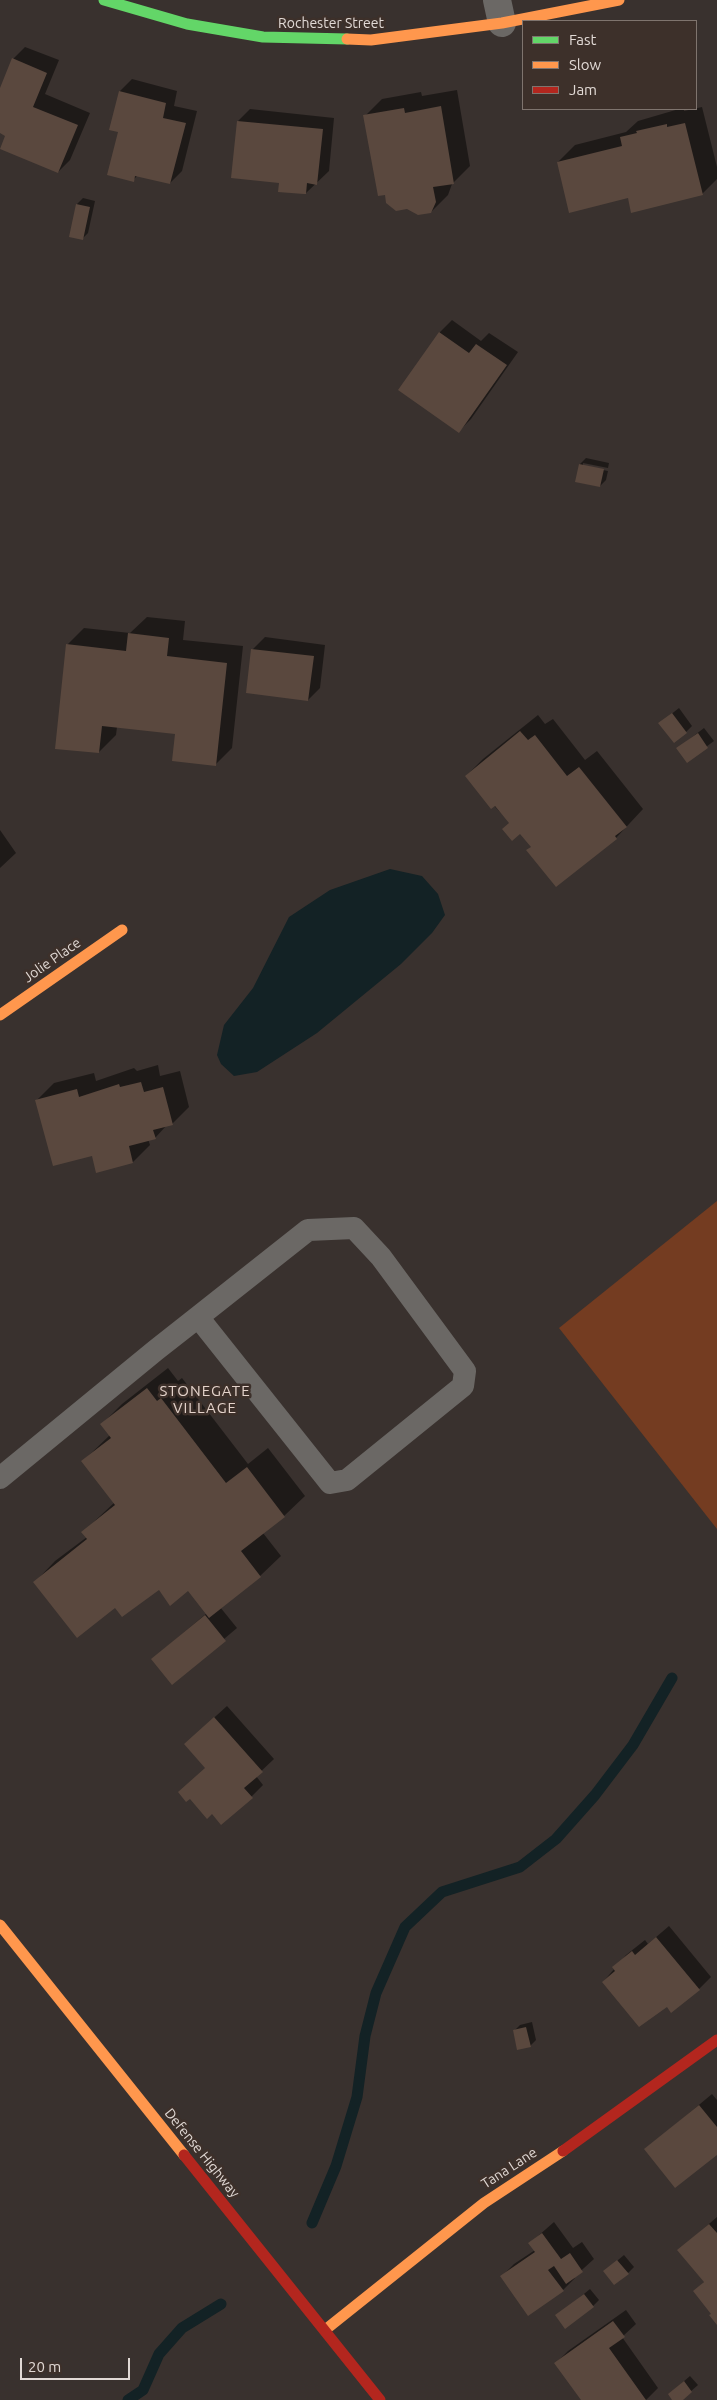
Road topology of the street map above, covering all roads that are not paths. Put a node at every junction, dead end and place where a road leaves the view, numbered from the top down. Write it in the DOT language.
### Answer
graph roads {
  1 [pos="104,0"];
  2 [pos="619,0"];
  3 [pos="499,12"];
  4 [pos="122,930"];
  5 [pos="0,1015"];
  6 [pos="198,1317"];
  7 [pos="0,1478"];
  8 [pos="0,1925"];
  9 [pos="717,2040"];
  10 [pos="325,2330"];
  11 [pos="380,2400"];
  1 -- 3 [label="street, Rochester Street"];
  2 -- 3 [label="street, Rochester Street"];
  4 -- 5 [label="street, Jolie Place"];
  6 -- 6 [label="lane"];
  6 -- 7 [label="lane"];
  8 -- 10 [label="street, Defense Highway"];
  9 -- 10 [label="street, Tana Lane"];
  10 -- 11 [label="street, Defense Highway"];
}
